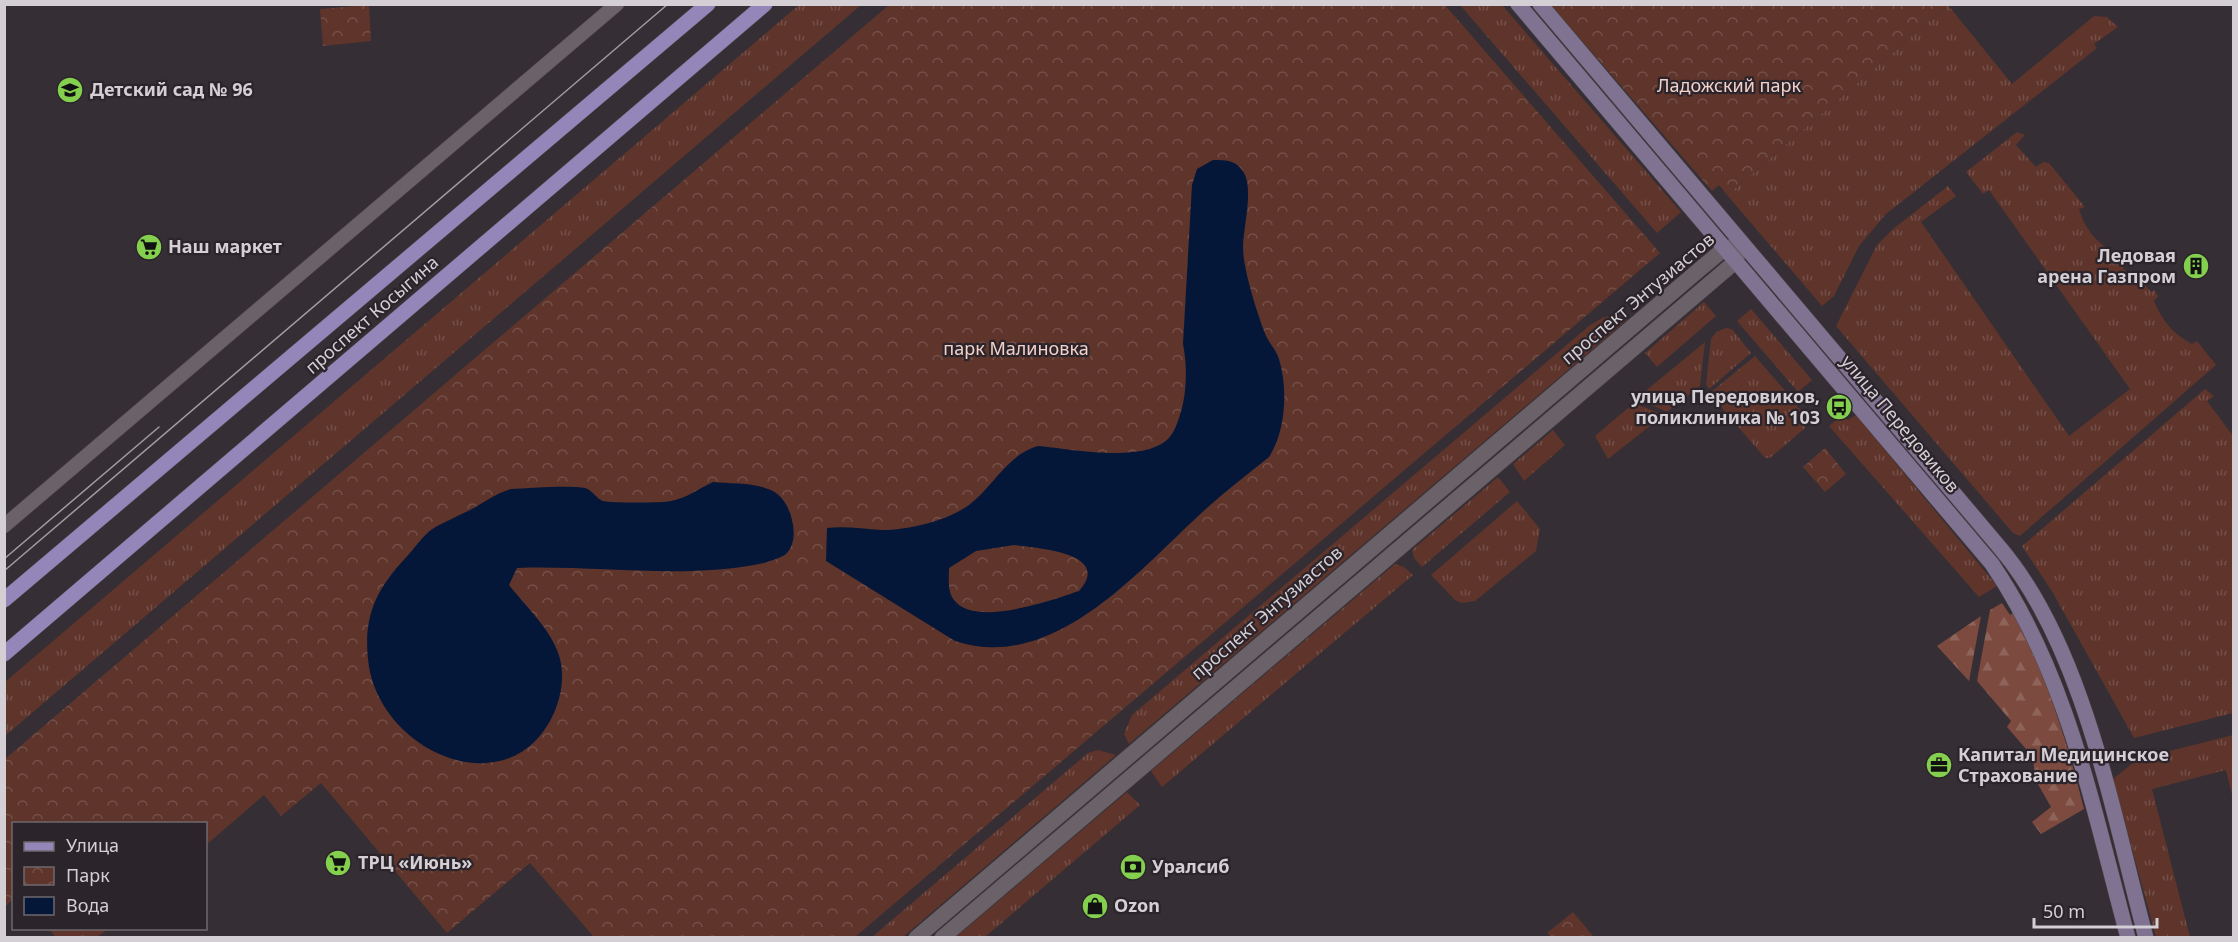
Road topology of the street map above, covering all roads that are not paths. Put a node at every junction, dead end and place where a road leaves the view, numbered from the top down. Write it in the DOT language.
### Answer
graph roads {
  1 [pos="617,4"];
  2 [pos="708,4"];
  3 [pos="765,4"];
  4 [pos="1518,4"];
  5 [pos="1540,4"];
  6 [pos="1742,243"];
  7 [pos="1724,249"];
  8 [pos="1736,262"];
  9 [pos="4,526"];
  10 [pos="4,600"];
  11 [pos="4,654"];
  12 [pos="916,938"];
  13 [pos="942,938"];
  14 [pos="2128,938"];
  15 [pos="2146,938"];
  1 -- 9 [label="street"];
  2 -- 10 [label="main road, проспект Косыгина"];
  3 -- 11 [label="main road, проспект Косыгина"];
  4 -- 7 [label="main road, улица Передовиков"];
  5 -- 6 [label="main road, улица Передовиков"];
  6 -- 7 [label="street, проспект Энтузиастов"];
  6 -- 8 [label="street, проспект Энтузиастов"];
  6 -- 15 [label="main road, улица Передовиков"];
  7 -- 8 [label="main road, улица Передовиков"];
  7 -- 12 [label="street, проспект Энтузиастов"];
  8 -- 13 [label="street, проспект Энтузиастов"];
  8 -- 14 [label="main road, улица Передовиков"];
}
